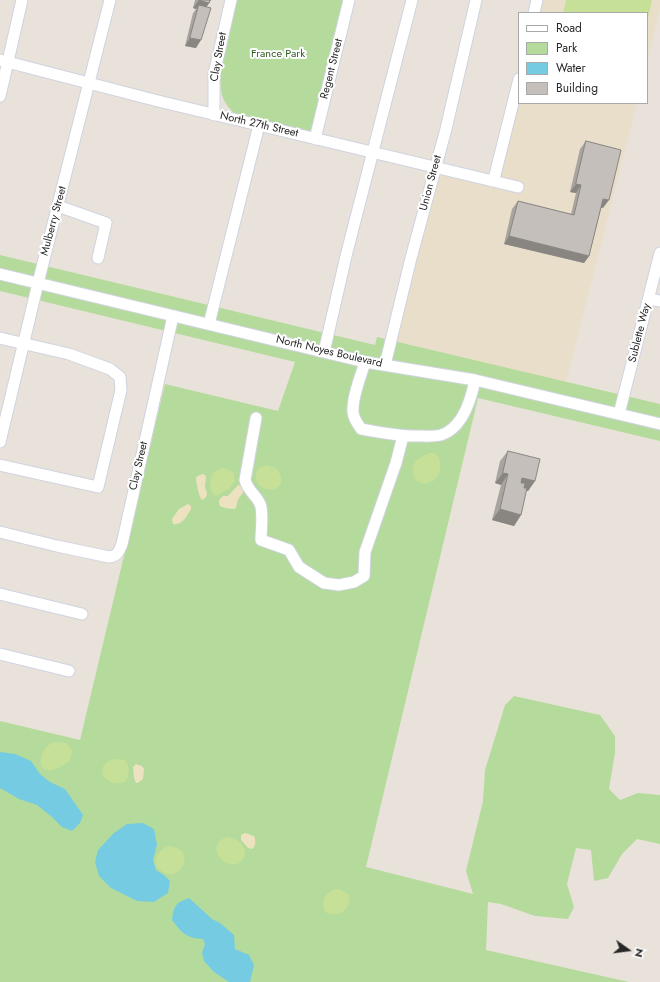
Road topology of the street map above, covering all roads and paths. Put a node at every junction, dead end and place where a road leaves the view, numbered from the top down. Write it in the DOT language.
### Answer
graph roads {
  1 [pos="22,0"];
  2 [pos="110,0"];
  3 [pos="231,0"];
  4 [pos="349,0"];
  5 [pos="412,0"];
  6 [pos="476,0"];
  7 [pos="538,0"];
  8 [pos="534,12"];
  9 [pos="4,61"];
  10 [pos="89,83"];
  11 [pos="518,83"];
  12 [pos="0,96"];
  13 [pos="214,115"];
  14 [pos="259,125"];
  15 [pos="315,138"];
  16 [pos="373,153"];
  17 [pos="435,168"];
  18 [pos="492,182"];
  19 [pos="518,187"];
  20 [pos="58,206"];
  21 [pos="660,253"];
  22 [pos="98,258"];
  23 [pos="0,274"];
  24 [pos="38,283"];
  25 [pos="649,298"];
  26 [pos="660,301"];
  27 [pos="172,316"];
  28 [pos="208,324"];
  29 [pos="0,338"];
  30 [pos="23,344"];
  31 [pos="324,352"];
  32 [pos="365,362"];
  33 [pos="385,365"];
  34 [pos="475,380"];
  35 [pos="619,414"];
  36 [pos="256,418"];
  37 [pos="660,424"];
  38 [pos="402,436"];
  39 [pos="0,442"];
  40 [pos="0,465"];
  41 [pos="0,532"];
  42 [pos="0,594"];
  43 [pos="82,614"];
  44 [pos="0,654"];
  45 [pos="69,671"];
  1 -- 9 [label="street"];
  2 -- 10 [label="street, Mulberry Street"];
  3 -- 13 [label="street, Clay Street"];
  4 -- 15 [label="street, Regent Street"];
  5 -- 16 [label="street"];
  6 -- 17 [label="street, Union Street"];
  7 -- 8 [label="street"];
  9 -- 10 [label="street, North 27th Street"];
  9 -- 12 [label="street"];
  10 -- 13 [label="street, North 27th Street"];
  10 -- 20 [label="street, Mulberry Street"];
  11 -- 18 [label="street"];
  13 -- 14 [label="street, North 27th Street"];
  14 -- 15 [label="street, North 27th Street"];
  14 -- 28 [label="street"];
  15 -- 16 [label="street, North 27th Street"];
  16 -- 17 [label="street, North 27th Street"];
  16 -- 31 [label="street"];
  17 -- 18 [label="street, North 27th Street"];
  17 -- 33 [label="street, Union Street"];
  18 -- 19 [label="street, North 27th Street"];
  20 -- 22 [label="street"];
  20 -- 24 [label="street, Mulberry Street"];
  21 -- 25 [label="street, Sublette Way"];
  23 -- 24 [label="street, North Noyes Boulevard"];
  24 -- 27 [label="street, North Noyes Boulevard"];
  24 -- 30 [label="street, Mulberry Street"];
  25 -- 26 [label="street"];
  25 -- 35 [label="street, Sublette Way"];
  27 -- 28 [label="street, North Noyes Boulevard"];
  27 -- 41 [label="street, Clay Street"];
  28 -- 31 [label="street, North Noyes Boulevard"];
  29 -- 30 [label="street"];
  30 -- 39 [label="street, Mulberry Street"];
  30 -- 40 [label="street"];
  31 -- 32 [label="street, North Noyes Boulevard"];
  32 -- 33 [label="street, North Noyes Boulevard"];
  32 -- 38 [label="street"];
  33 -- 34 [label="street, North Noyes Boulevard"];
  34 -- 35 [label="street, North Noyes Boulevard"];
  34 -- 38 [label="street"];
  35 -- 37 [label="street, North Noyes Boulevard"];
  36 -- 38 [label="street"];
  42 -- 43 [label="street"];
  44 -- 45 [label="street"];
}
